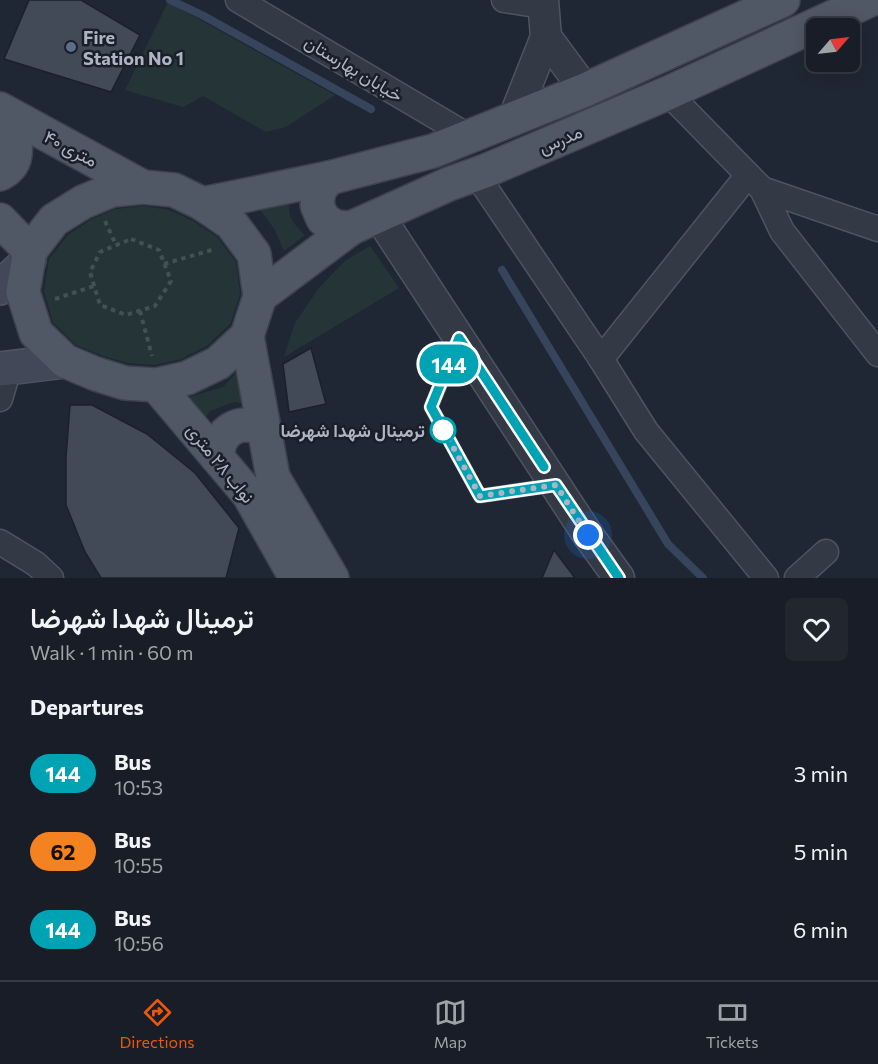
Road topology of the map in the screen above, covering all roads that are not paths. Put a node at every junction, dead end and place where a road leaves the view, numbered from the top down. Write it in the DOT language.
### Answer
graph roads {
  1 [pos="238,0"];
  2 [pos="504,0"];
  3 [pos="783,0"];
  4 [pos="543,3"];
  5 [pos="869,7"];
  6 [pos="546,37"];
  7 [pos="585,90"];
  8 [pos="668,93"];
  9 [pos="2,111"];
  10 [pos="513,120"];
  11 [pos="470,136"];
  12 [pos="0,174"];
  13 [pos="476,174"];
  14 [pos="329,178"];
  15 [pos="755,182"];
  16 [pos="143,187"];
  17 [pos="203,204"];
  18 [pos="0,219"];
  19 [pos="365,222"];
  20 [pos="878,229"];
  21 [pos="30,255"];
  22 [pos="0,288"];
  23 [pos="260,296"];
  24 [pos="247,336"];
  25 [pos="459,338"];
  26 [pos="878,354"];
  27 [pos="601,358"];
  28 [pos="65,361"];
  29 [pos="3,379"];
  30 [pos="156,385"];
  31 [pos="264,429"];
  32 [pos="217,457"];
  33 [pos="556,485"];
  34 [pos="0,542"];
  35 [pos="826,552"];
  36 [pos="51,578"];
  37 [pos="296,578"];
  38 [pos="332,578"];
  39 [pos="619,578"];
  40 [pos="766,578"];
  41 [pos="797,578"];
  1 -- 11 [label="street, خیابان بهارستان"];
  2 -- 4 [label="street"];
  3 -- 7 [label="main road, مدرس"];
  4 -- 6 [label="street"];
  5 -- 8 [label="main road, مدرس"];
  6 -- 7 [label="street"];
  6 -- 10 [label="street"];
  7 -- 10 [label="main road, مدرس"];
  8 -- 13 [label="main road, مدرس"];
  8 -- 15 [label="street"];
  9 -- 12 [label="main road"];
  9 -- 16 [label="main road, ۴۰ متری"];
  10 -- 11 [label="main road, مدرس"];
  11 -- 14 [label="main road, مدرس"];
  13 -- 19 [label="main road, مدرس"];
  13 -- 27 [label="street"];
  14 -- 17 [label="main road, مدرس"];
  14 -- 19 [label="main road"];
  15 -- 20 [label="street"];
  15 -- 26 [label="street"];
  15 -- 27 [label="street"];
  16 -- 17 [label="main road"];
  16 -- 21 [label="main road"];
  17 -- 23 [label="main road"];
  18 -- 21 [label="main road"];
  19 -- 23 [label="main road, مدرس"];
  19 -- 25 [label="street"];
  21 -- 22 [label="main road"];
  21 -- 28 [label="main road"];
  23 -- 24 [label="main road"];
  24 -- 30 [label="main road"];
  24 -- 31 [label="main road, نواب ۲۸ متری"];
  25 -- 33 [label="street"];
  25 -- 33 [label="lane"];
  27 -- 40 [label="street"];
  28 -- 29 [label="main road"];
  28 -- 30 [label="main road"];
  30 -- 32 [label="main road, نواب ۲۸ متری"];
  31 -- 32 [label="main road"];
  31 -- 38 [label="main road, نواب ۲۸ متری"];
  32 -- 37 [label="main road, نواب ۲۸ متری"];
  33 -- 39 [label="street"];
  34 -- 36 [label="street"];
  35 -- 41 [label="street"];
}
